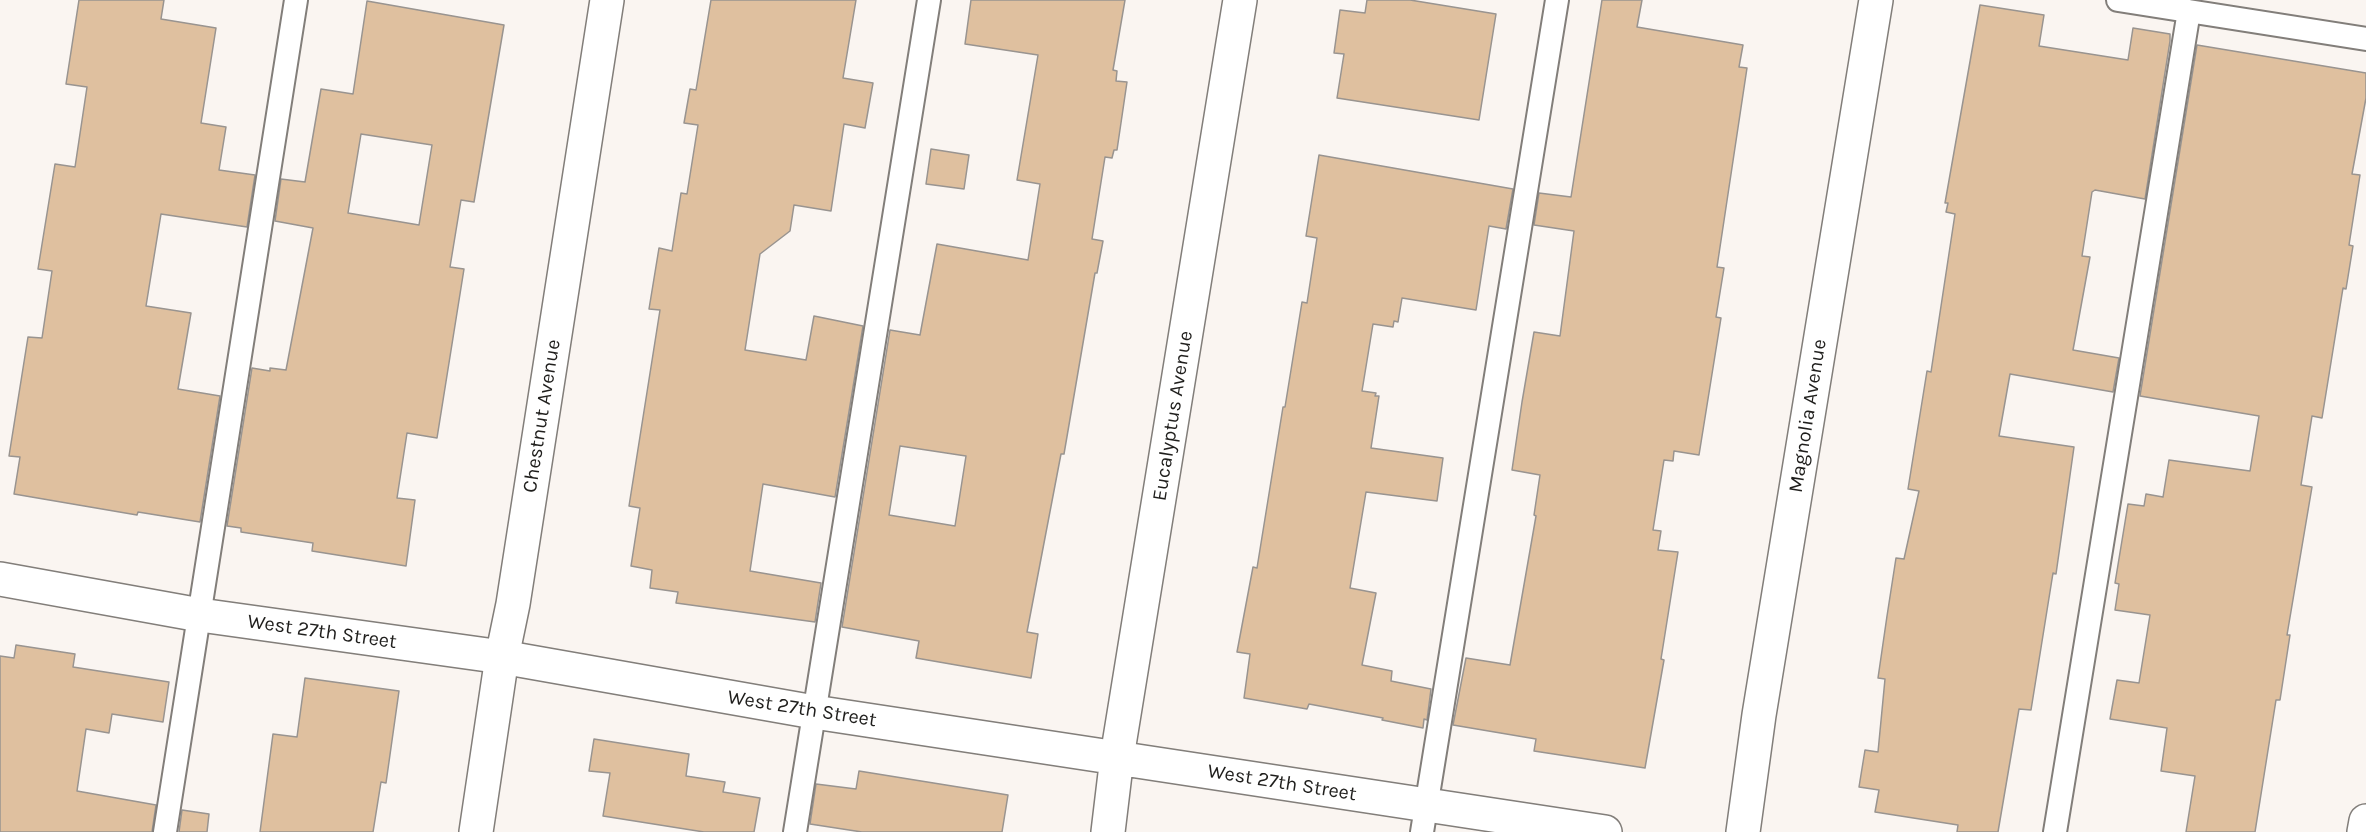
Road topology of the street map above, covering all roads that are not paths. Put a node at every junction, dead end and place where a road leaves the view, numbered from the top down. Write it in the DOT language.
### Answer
graph roads {
  1 [pos="296,0"];
  2 [pos="607,0"];
  3 [pos="929,0"];
  4 [pos="1240,0"];
  5 [pos="1557,0"];
  6 [pos="1876,0"];
  7 [pos="2118,0"];
  8 [pos="2189,11"];
  9 [pos="2366,39"];
  10 [pos="0,579"];
  11 [pos="200,615"];
  12 [pos="502,657"];
  13 [pos="814,712"];
  14 [pos="1117,757"];
  15 [pos="1424,819"];
  16 [pos="2366,821"];
  17 [pos="165,832"];
  18 [pos="476,832"];
  19 [pos="795,832"];
  20 [pos="1108,832"];
  21 [pos="1605,832"];
  22 [pos="1743,832"];
  23 [pos="2055,832"];
  24 [pos="2364,832"];
  1 -- 11 [label="lane"];
  2 -- 12 [label="street, Chestnut Avenue"];
  3 -- 13 [label="lane"];
  4 -- 14 [label="street, Eucalyptus Avenue"];
  5 -- 15 [label="lane"];
  6 -- 22 [label="street, Magnolia Avenue"];
  7 -- 8 [label="lane"];
  8 -- 9 [label="lane"];
  8 -- 23 [label="lane"];
  10 -- 11 [label="street, West 27th Street"];
  11 -- 12 [label="street, West 27th Street"];
  11 -- 17 [label="lane"];
  12 -- 13 [label="street, West 27th Street"];
  12 -- 18 [label="street, Chestnut Avenue"];
  13 -- 14 [label="street, West 27th Street"];
  13 -- 19 [label="lane"];
  14 -- 15 [label="street, West 27th Street"];
  14 -- 20 [label="street, Eucalyptus Avenue"];
  15 -- 21 [label="street, West 27th Street"];
  16 -- 24 [label="street"];
}
